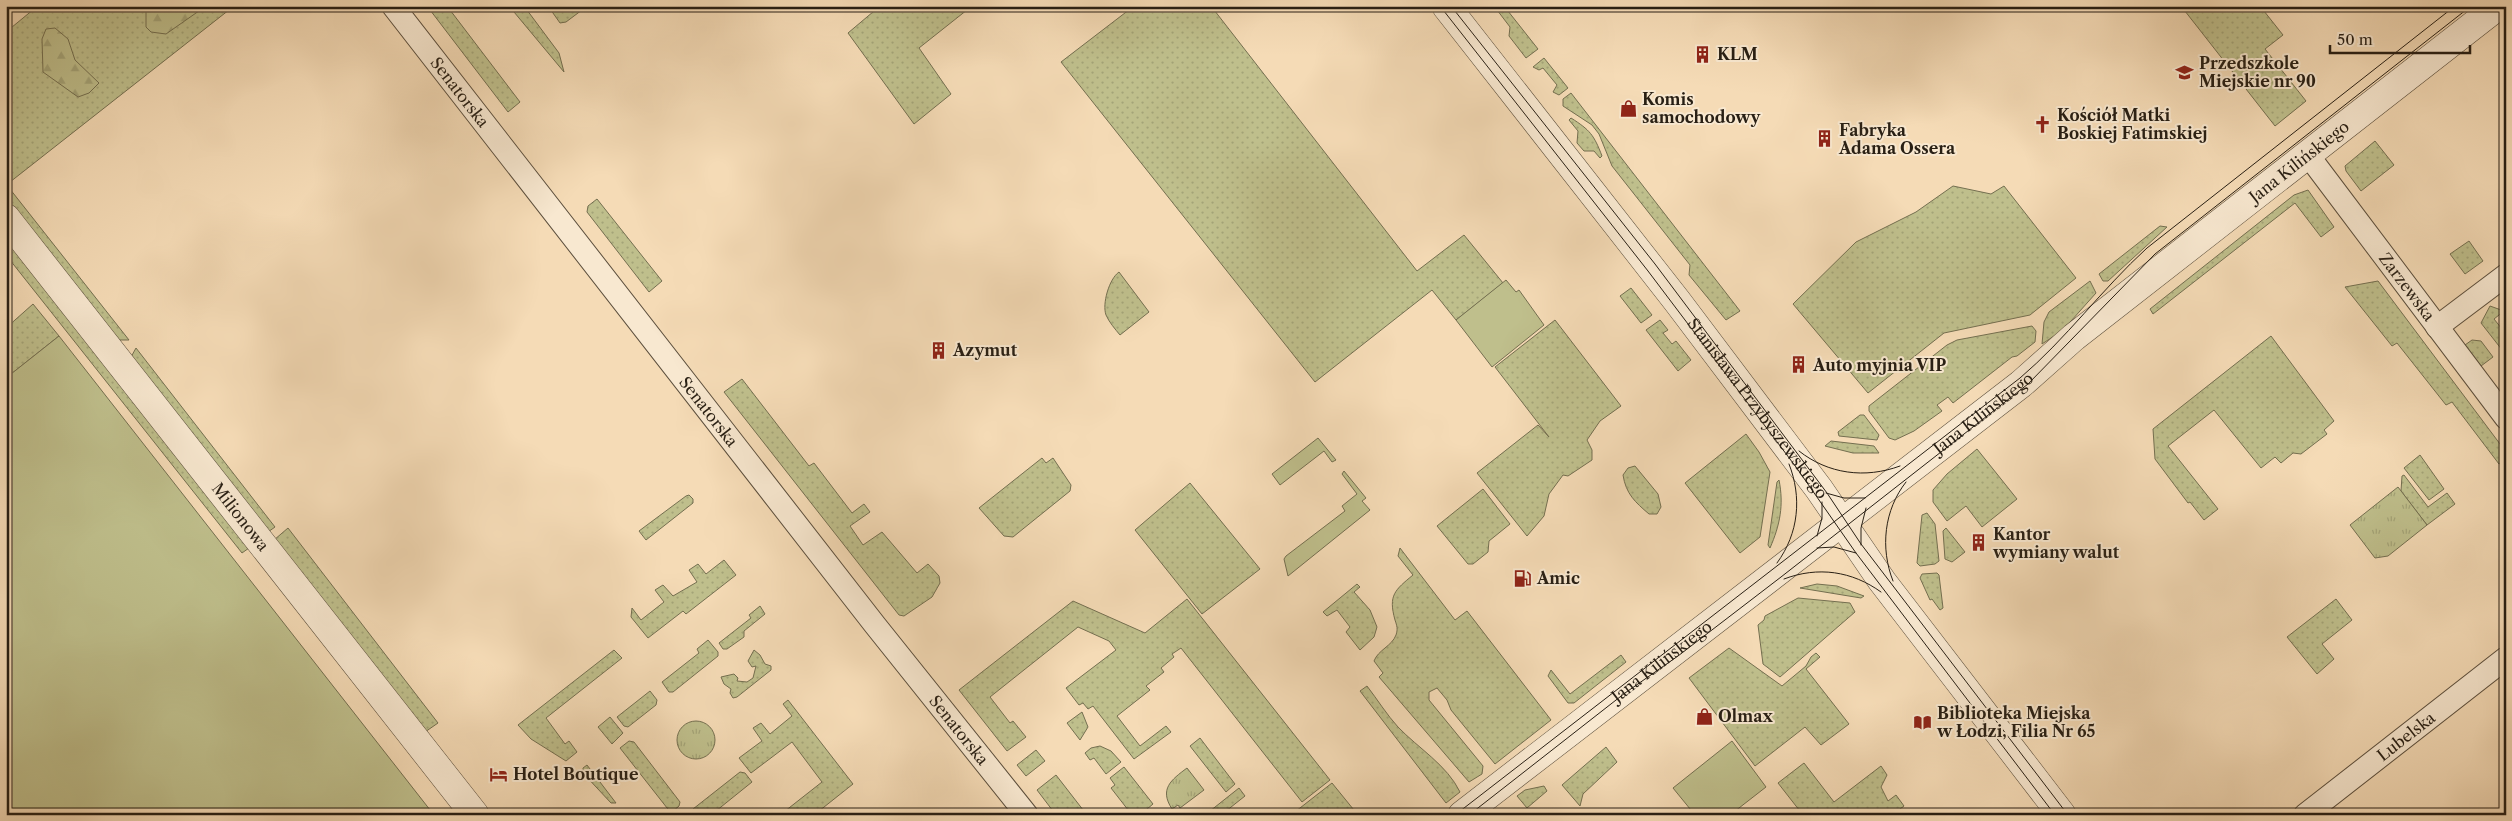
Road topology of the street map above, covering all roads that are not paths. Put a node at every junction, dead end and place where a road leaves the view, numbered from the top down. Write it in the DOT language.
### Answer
graph roads {
  1 [pos="393,6"];
  2 [pos="1446,6"];
  3 [pos="2498,6"];
  4 [pos="2308,155"];
  5 [pos="6,218"];
  6 [pos="2506,275"];
  7 [pos="2436,327"];
  8 [pos="2506,418"];
  9 [pos="1840,522"];
  10 [pos="2506,658"];
  11 [pos="475,815"];
  12 [pos="1027,815"];
  13 [pos="1462,815"];
  14 [pos="2062,815"];
  15 [pos="2305,815"];
  1 -- 12 [label="street, Senatorska"];
  2 -- 9 [label="street, Stanisława Przybyszewskiego"];
  3 -- 4 [label="street, Jana Kilińskiego"];
  4 -- 7 [label="street, Zarzewska"];
  4 -- 9 [label="street, Jana Kilińskiego"];
  5 -- 11 [label="street, Milionowa"];
  6 -- 7 [label="street"];
  7 -- 8 [label="street, Zarzewska"];
  9 -- 13 [label="street, Jana Kilińskiego"];
  9 -- 14 [label="street, Stanisława Przybyszewskiego"];
  10 -- 15 [label="street, Lubelska"];
}
